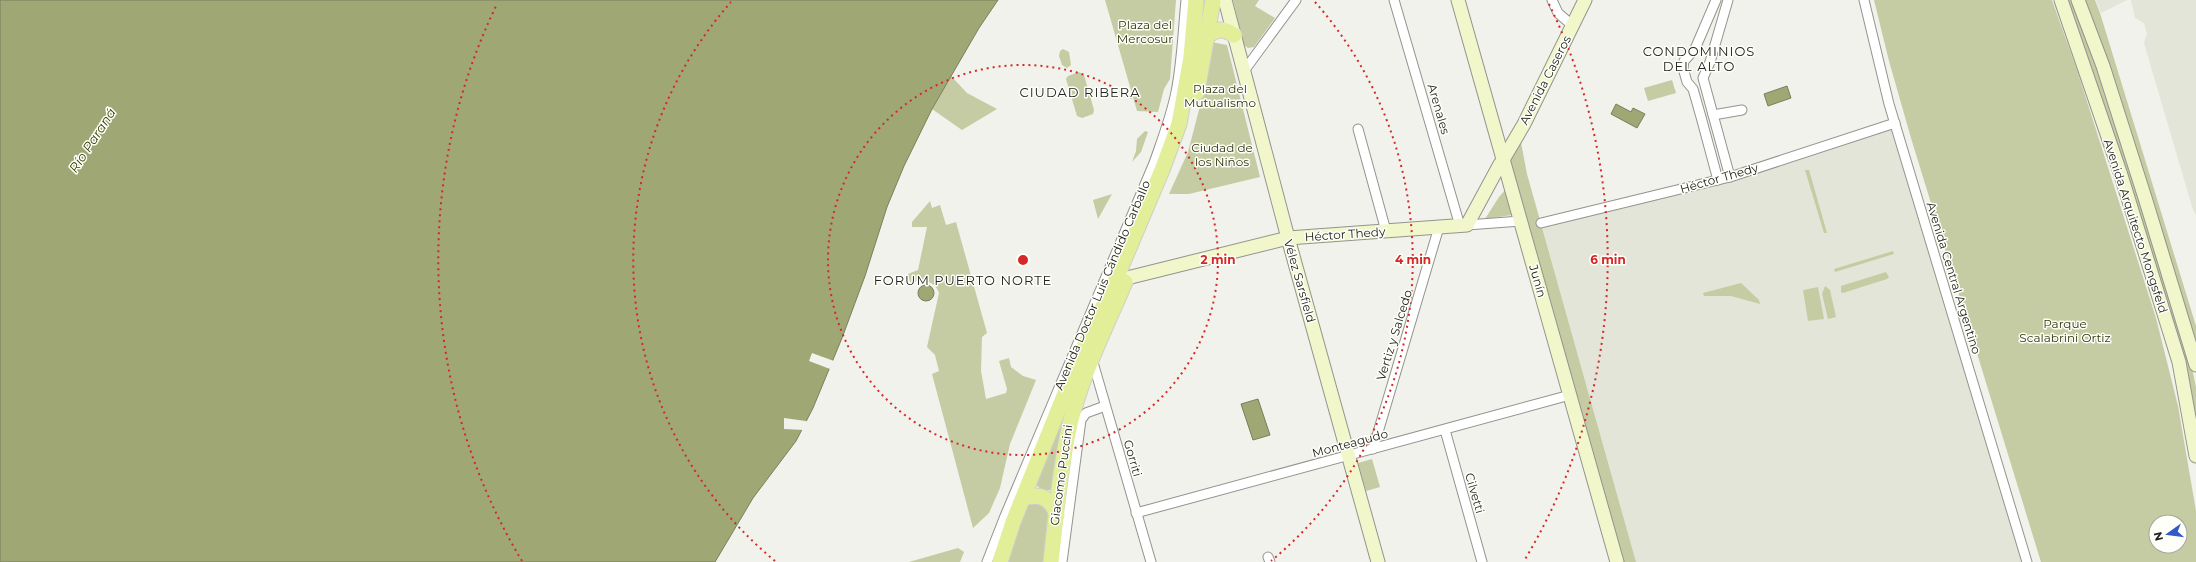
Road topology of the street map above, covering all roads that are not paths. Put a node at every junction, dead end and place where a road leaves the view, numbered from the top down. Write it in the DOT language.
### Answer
graph roads {
  1 [pos="1186,0"];
  2 [pos="1196,0"];
  3 [pos="1213,0"];
  4 [pos="1225,0"];
  5 [pos="1296,0"];
  6 [pos="1394,0"];
  7 [pos="1458,0"];
  8 [pos="1552,0"];
  9 [pos="1585,0"];
  10 [pos="1716,0"];
  11 [pos="1728,0"];
  12 [pos="1864,0"];
  13 [pos="2061,0"];
  14 [pos="2078,0"];
  15 [pos="1572,26"];
  16 [pos="1234,35"];
  17 [pos="1206,37"];
  18 [pos="1244,71"];
  19 [pos="1703,84"];
  20 [pos="1692,89"];
  21 [pos="1742,110"];
  22 [pos="1713,115"];
  23 [pos="1895,123"];
  24 [pos="1358,128"];
  25 [pos="1502,161"];
  26 [pos="1730,177"];
  27 [pos="1718,180"];
  28 [pos="1521,221"];
  29 [pos="1541,223"];
  30 [pos="1463,225"];
  31 [pos="1439,227"];
  32 [pos="1386,231"];
  33 [pos="1288,238"];
  34 [pos="1115,281"];
  35 [pos="1092,360"];
  36 [pos="2196,365"];
  37 [pos="1570,395"];
  38 [pos="1105,406"];
  39 [pos="1445,430"];
  40 [pos="1373,449"];
  41 [pos="1349,456"];
  42 [pos="2196,456"];
  43 [pos="1023,498"];
  44 [pos="1136,513"];
  45 [pos="1057,515"];
  46 [pos="1007,523"];
  47 [pos="987,562"];
  48 [pos="1000,562"];
  49 [pos="1051,562"];
  50 [pos="1062,562"];
  51 [pos="1151,562"];
  52 [pos="1378,562"];
  53 [pos="1482,562"];
  54 [pos="1617,562"];
  55 [pos="2027,562"];
  1 -- 34 [label="street, Avenida Doctor Luis Cándido Carballo"];
  2 -- 34 [label="main road, Avenida Doctor Luis Cándido Carballo"];
  3 -- 17 [label="main road, Avenida Doctor Luis Cándido Carballo"];
  4 -- 16 [label="main road, Vélez Sarsfield"];
  5 -- 18 [label="street"];
  6 -- 30 [label="street, Arenales"];
  7 -- 25 [label="main road, Junín"];
  8 -- 15 [label="street"];
  9 -- 15 [label="main road, Avenida Caseros"];
  10 -- 20 [label="street"];
  11 -- 19 [label="street"];
  12 -- 23 [label="street, Avenida Central Argentino"];
  13 -- 42 [label="main road, Avenida Arquitecto Mongsfeld"];
  14 -- 36 [label="main road, Avenida Arquitecto Mongsfeld"];
  15 -- 25 [label="main road, Avenida Caseros"];
  16 -- 17 [label="main road"];
  16 -- 18 [label="main road, Vélez Sarsfield"];
  17 -- 34 [label="main road, Avenida Doctor Luis Cándido Carballo"];
  18 -- 33 [label="main road, Vélez Sarsfield"];
  19 -- 20 [label="street"];
  19 -- 22 [label="street"];
  20 -- 27 [label="street"];
  21 -- 22 [label="street"];
  22 -- 26 [label="street"];
  23 -- 26 [label="street, Héctor Thedy"];
  23 -- 55 [label="street, Avenida Central Argentino"];
  24 -- 32 [label="street"];
  25 -- 28 [label="main road, Junín"];
  25 -- 30 [label="main road, Avenida Caseros"];
  26 -- 27 [label="street, Héctor Thedy"];
  27 -- 29 [label="street, Héctor Thedy"];
  28 -- 30 [label="street, Héctor Thedy"];
  28 -- 37 [label="main road, Junín"];
  30 -- 31 [label="main road, Héctor Thedy"];
  31 -- 32 [label="main road, Héctor Thedy"];
  31 -- 40 [label="street, Vertiz y Salcedo"];
  32 -- 33 [label="main road, Héctor Thedy"];
  33 -- 34 [label="main road, Héctor Thedy"];
  33 -- 41 [label="main road, Vélez Sarsfield"];
  34 -- 35 [label="main road, Avenida Doctor Luis Cándido Carballo"];
  34 -- 43 [label="main road, Avenida Doctor Luis Cándido Carballo"];
  34 -- 46 [label="street, Avenida Doctor Luis Cándido Carballo"];
  35 -- 38 [label="street, Gorriti"];
  35 -- 45 [label="main road, Avenida Doctor Luis Cándido Carballo"];
  37 -- 39 [label="street, Monteagudo"];
  37 -- 54 [label="main road, Junín"];
  38 -- 44 [label="street, Gorriti"];
  38 -- 50 [label="street, Giacomo Puccini"];
  39 -- 40 [label="street, Monteagudo"];
  39 -- 53 [label="street, Cilvetti"];
  40 -- 41 [label="street, Monteagudo"];
  41 -- 44 [label="street, Monteagudo"];
  41 -- 52 [label="main road, Vélez Sarsfield"];
  43 -- 45 [label="main road"];
  43 -- 46 [label="main road, Avenida Doctor Luis Cándido Carballo"];
  44 -- 51 [label="street, Gorriti"];
  45 -- 49 [label="main road, Avenida Doctor Luis Cándido Carballo"];
  46 -- 47 [label="street, Avenida Doctor Luis Cándido Carballo"];
  46 -- 48 [label="main road, Avenida Doctor Luis Cándido Carballo"];
}
